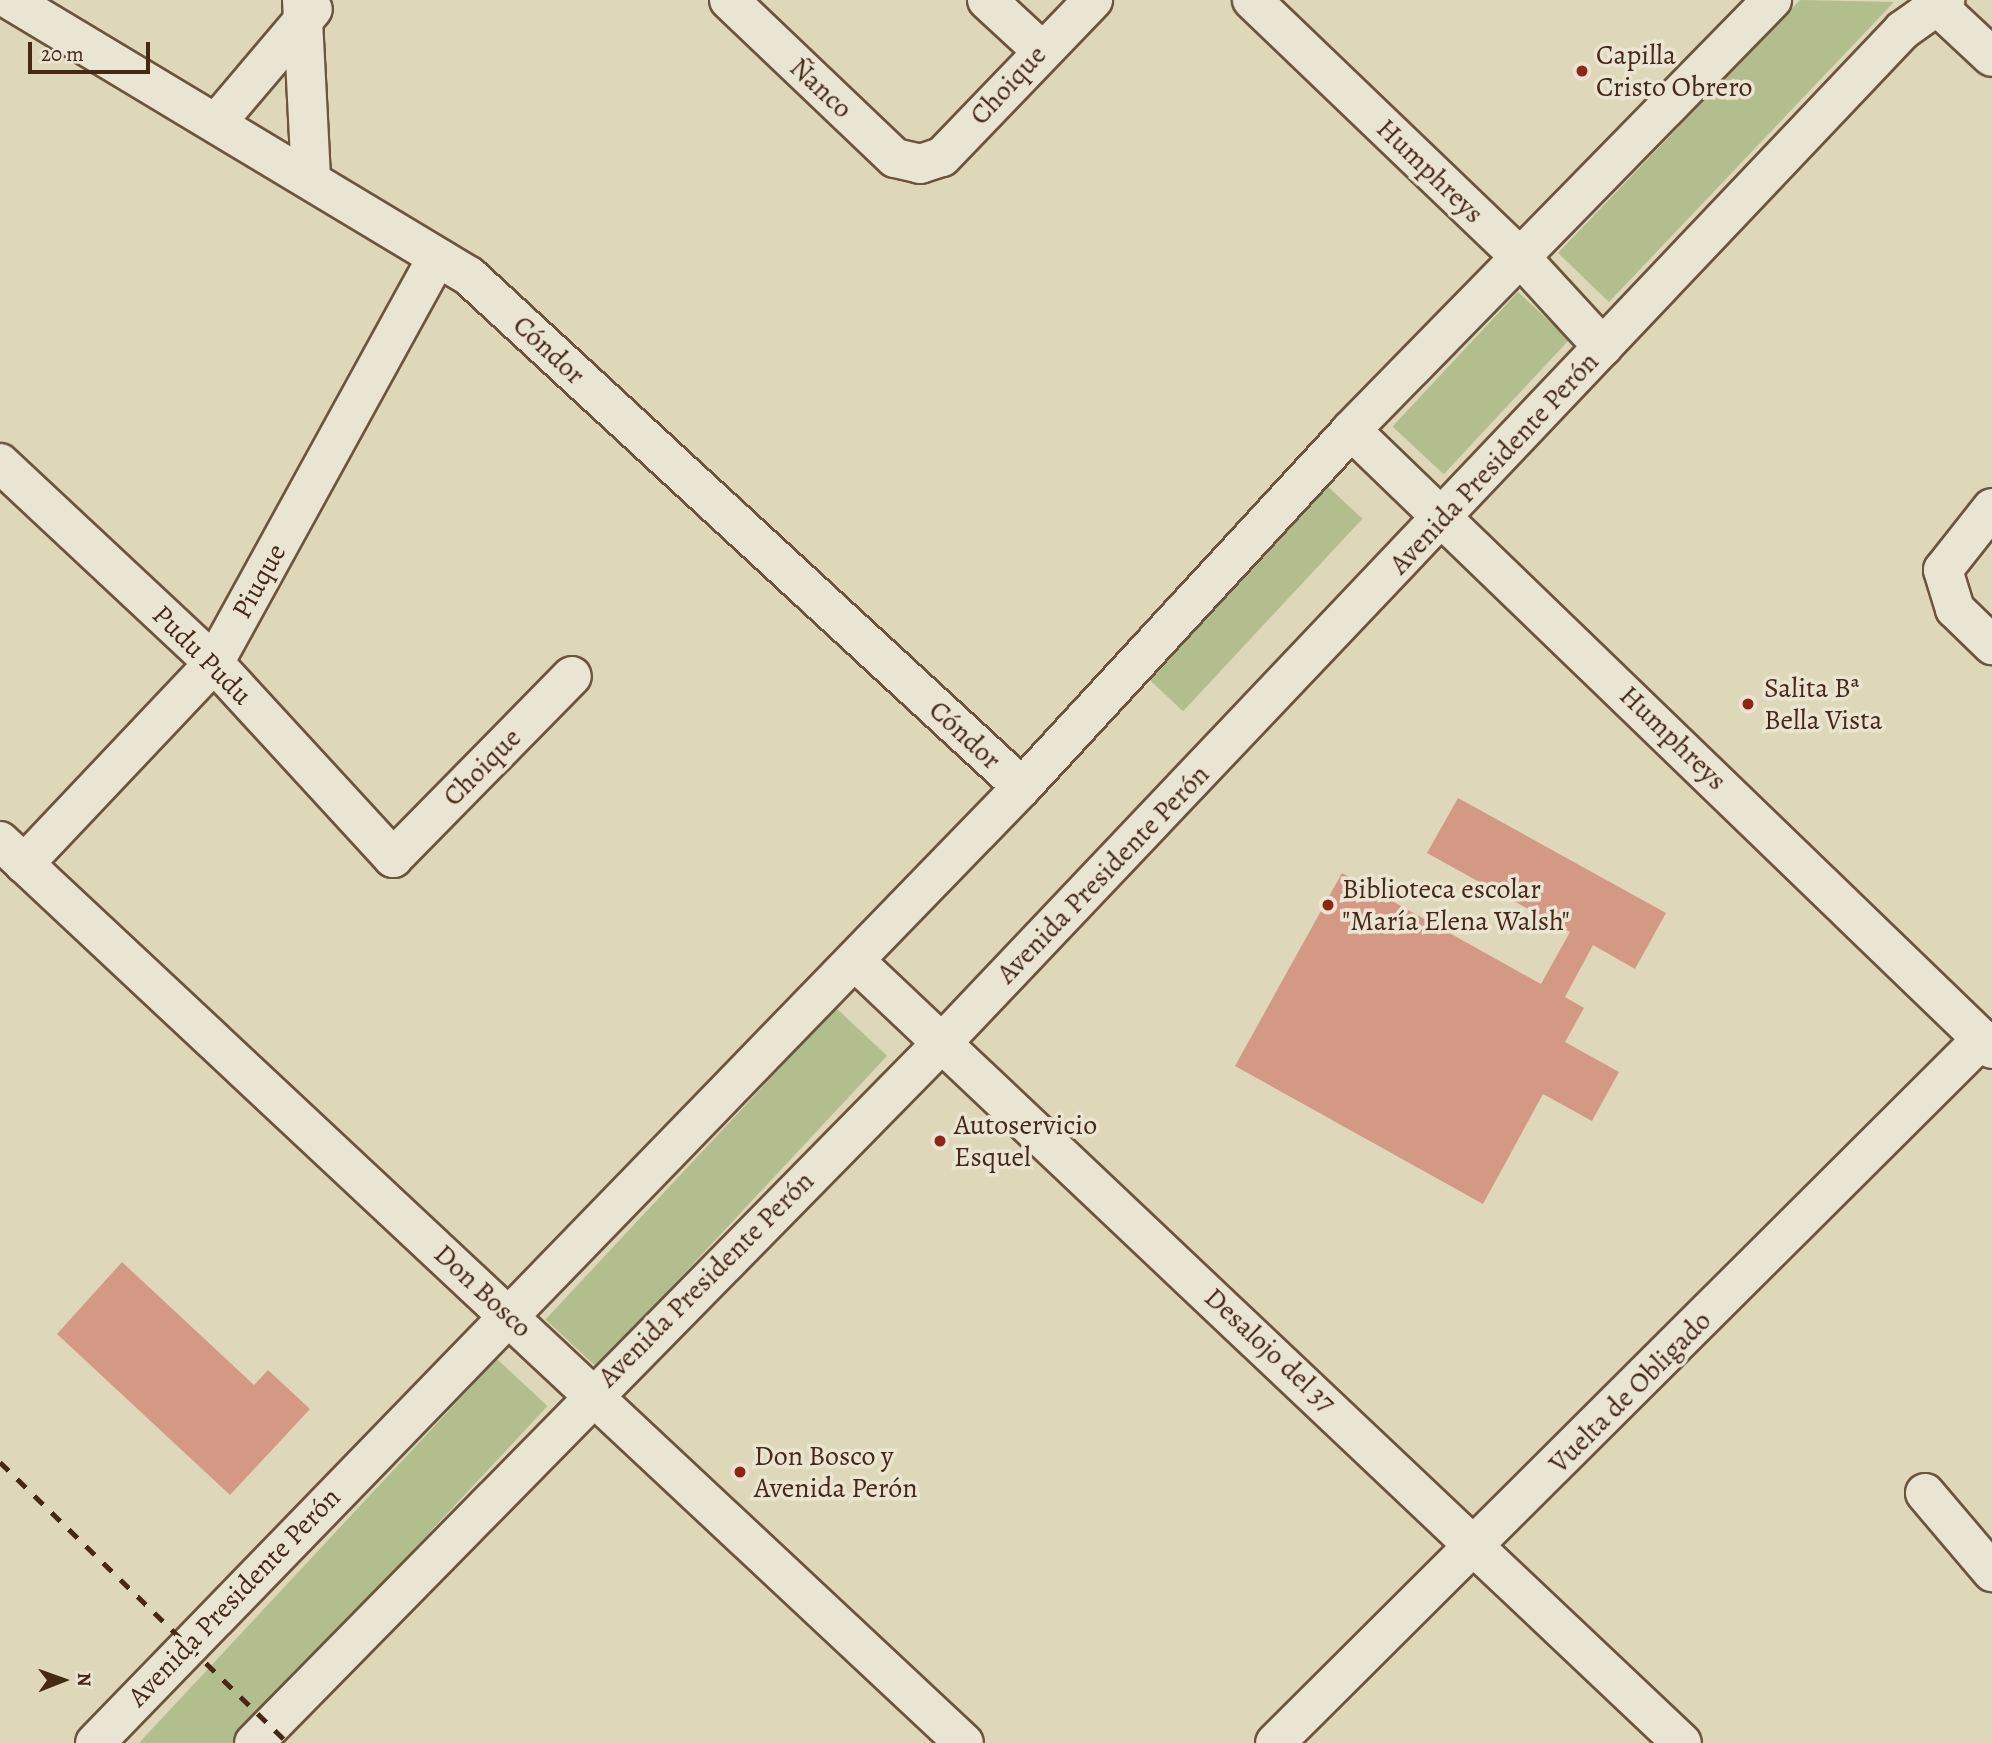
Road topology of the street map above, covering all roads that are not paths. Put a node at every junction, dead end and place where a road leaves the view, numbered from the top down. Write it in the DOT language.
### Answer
graph roads {
  1 [pos="10,0"];
  2 [pos="729,0"];
  3 [pos="987,0"];
  4 [pos="1094,0"];
  5 [pos="1252,0"];
  6 [pos="1772,0"];
  7 [pos="1937,1"];
  8 [pos="309,6"];
  9 [pos="1040,49"];
  10 [pos="1992,57"];
  11 [pos="217,122"];
  12 [pos="920,164"];
  13 [pos="311,179"];
  14 [pos="437,257"];
  15 [pos="1523,260"];
  16 [pos="1603,347"];
  17 [pos="1352,430"];
  18 [pos="0,463"];
  19 [pos="1992,508"];
  20 [pos="1445,516"];
  21 [pos="1992,645"];
  22 [pos="214,663"];
  23 [pos="572,676"];
  24 [pos="1022,788"];
  25 [pos="12,852"];
  26 [pos="393,858"];
  27 [pos="855,961"];
  28 [pos="1989,1032"];
  29 [pos="941,1044"];
  30 [pos="509,1315"];
  31 [pos="589,1396"];
  32 [pos="1925,1493"];
  33 [pos="1478,1544"];
  34 [pos="1992,1572"];
  35 [pos="95,1743"];
  36 [pos="254,1743"];
  37 [pos="964,1743"];
  38 [pos="1275,1743"];
  39 [pos="1682,1743"];
  1 -- 11 [label="street, Cóndor"];
  2 -- 12 [label="street, Ñanco"];
  3 -- 9 [label="street"];
  4 -- 9 [label="street, Choique"];
  5 -- 15 [label="street, Humphreys"];
  6 -- 15 [label="street, Avenida Presidente Perón"];
  7 -- 10 [label="street"];
  7 -- 16 [label="street, Avenida Presidente Perón"];
  8 -- 11 [label="street"];
  8 -- 13 [label="street"];
  9 -- 12 [label="street, Choique"];
  11 -- 13 [label="street, Cóndor"];
  13 -- 14 [label="street, Cóndor"];
  14 -- 22 [label="street, Piuque"];
  14 -- 24 [label="street, Cóndor"];
  15 -- 16 [label="street, Humphreys"];
  15 -- 17 [label="street, Avenida Presidente Perón"];
  16 -- 20 [label="street, Avenida Presidente Perón"];
  17 -- 20 [label="street, Humphreys"];
  17 -- 24 [label="street, Avenida Presidente Perón"];
  18 -- 22 [label="street, Pudu Pudu"];
  19 -- 21 [label="street"];
  20 -- 28 [label="street, Humphreys"];
  20 -- 29 [label="street, Avenida Presidente Perón"];
  22 -- 25 [label="street, Piuque"];
  22 -- 26 [label="street, Pudu Pudu"];
  23 -- 26 [label="street, Choique"];
  24 -- 27 [label="street, Avenida Presidente Perón"];
  25 -- 30 [label="street, Don Bosco"];
  27 -- 29 [label="street, Desalojo del 37"];
  27 -- 30 [label="street, Avenida Presidente Perón"];
  28 -- 33 [label="street, Vuelta de Obligado"];
  29 -- 31 [label="street, Avenida Presidente Perón"];
  29 -- 33 [label="street, Desalojo del 37"];
  30 -- 31 [label="street, Don Bosco"];
  30 -- 35 [label="street, Avenida Presidente Perón"];
  31 -- 36 [label="street, Avenida Presidente Perón"];
  31 -- 37 [label="street, Don Bosco"];
  32 -- 34 [label="street"];
  33 -- 38 [label="street, Vuelta de Obligado"];
  33 -- 39 [label="street, Desalojo del 37"];
}
